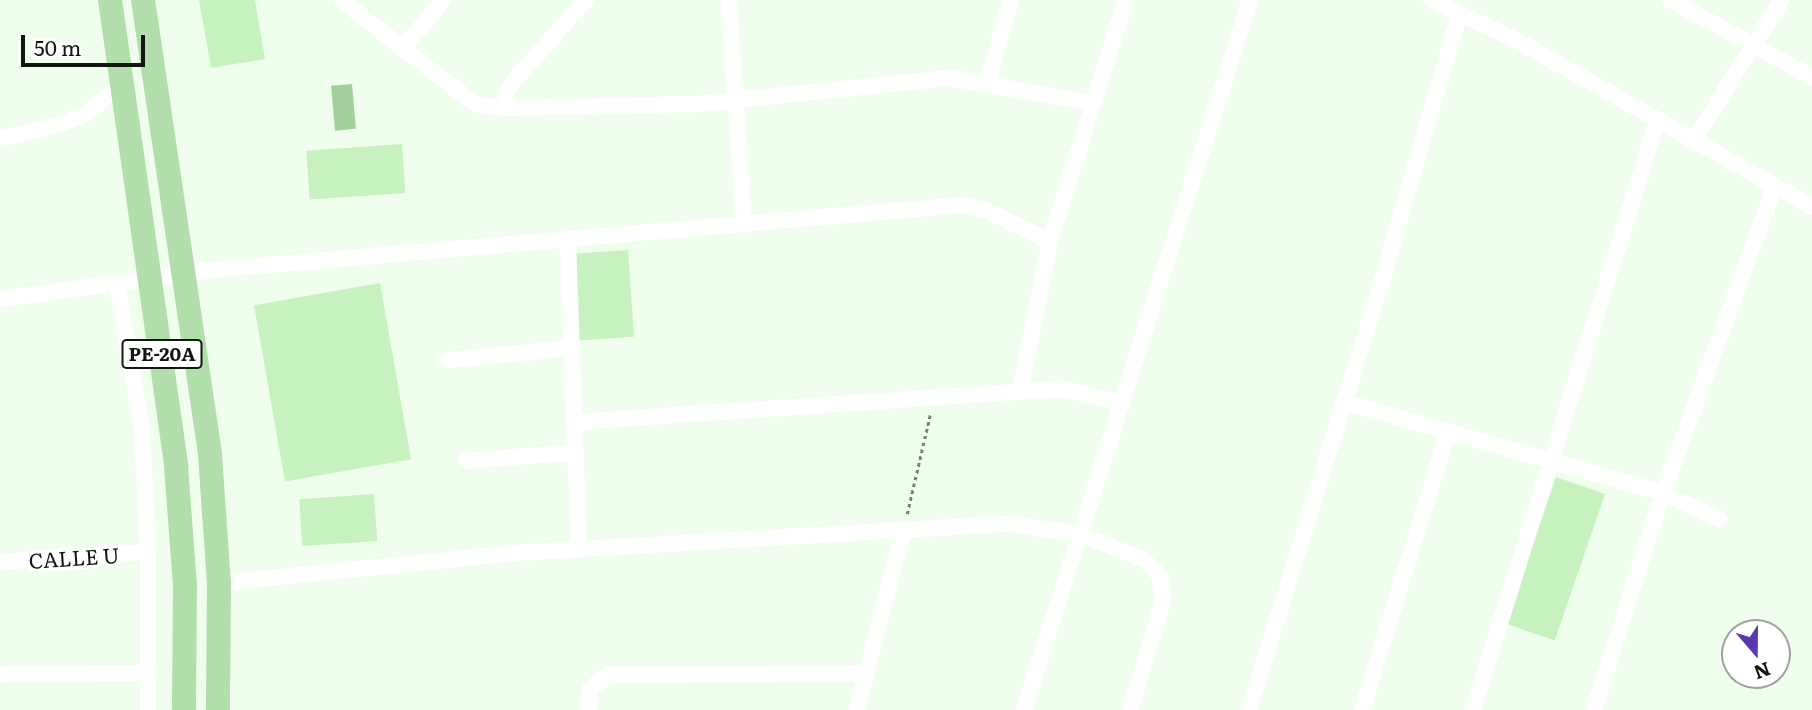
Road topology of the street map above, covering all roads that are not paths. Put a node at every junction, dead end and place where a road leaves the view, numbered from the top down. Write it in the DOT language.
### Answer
graph roads {
  1 [pos="110,0"];
  2 [pos="143,0"];
  3 [pos="341,0"];
  4 [pos="443,0"];
  5 [pos="586,0"];
  6 [pos="729,0"];
  7 [pos="1011,0"];
  8 [pos="1126,0"];
  9 [pos="1250,0"];
  10 [pos="1431,0"];
  11 [pos="1670,0"];
  12 [pos="1782,0"];
  13 [pos="1459,16"];
  14 [pos="1752,45"];
  15 [pos="403,49"];
  16 [pos="1812,77"];
  17 [pos="123,83"];
  18 [pos="987,85"];
  19 [pos="735,100"];
  20 [pos="1094,103"];
  21 [pos="505,108"];
  22 [pos="1657,121"];
  23 [pos="0,139"];
  24 [pos="1693,141"];
  25 [pos="1775,186"];
  26 [pos="1812,206"];
  27 [pos="744,223"];
  28 [pos="568,239"];
  29 [pos="1050,241"];
  30 [pos="184,273"];
  31 [pos="152,278"];
  32 [pos="117,283"];
  33 [pos="0,299"];
  34 [pos="572,348"];
  35 [pos="447,360"];
  36 [pos="1020,391"];
  37 [pos="1345,402"];
  38 [pos="1122,404"];
  39 [pos="575,422"];
  40 [pos="1448,433"];
  41 [pos="576,452"];
  42 [pos="466,461"];
  43 [pos="1550,463"];
  44 [pos="1663,494"];
  45 [pos="1719,519"];
  46 [pos="903,531"];
  47 [pos="1080,534"];
  48 [pos="579,550"];
  49 [pos="148,552"];
  50 [pos="0,562"];
  51 [pos="219,583"];
  52 [pos="149,673"];
  53 [pos="866,673"];
  54 [pos="0,674"];
  55 [pos="148,710"];
  56 [pos="184,710"];
  57 [pos="218,710"];
  58 [pos="589,710"];
  59 [pos="857,710"];
  60 [pos="1024,710"];
  61 [pos="1130,710"];
  62 [pos="1249,710"];
  63 [pos="1362,710"];
  64 [pos="1473,710"];
  65 [pos="1594,710"];
  1 -- 17 [label="highway, PE-20A"];
  2 -- 30 [label="highway, PE-20A"];
  3 -- 15 [label="street"];
  4 -- 15 [label="street"];
  5 -- 21 [label="street"];
  6 -- 19 [label="street"];
  7 -- 18 [label="street"];
  8 -- 20 [label="street"];
  9 -- 38 [label="street"];
  10 -- 13 [label="street"];
  11 -- 14 [label="street"];
  12 -- 14 [label="street"];
  13 -- 22 [label="street"];
  13 -- 37 [label="street"];
  14 -- 16 [label="street"];
  14 -- 24 [label="street"];
  15 -- 21 [label="street"];
  17 -- 23 [label="street"];
  17 -- 31 [label="highway, PE-20A"];
  18 -- 19 [label="street"];
  18 -- 20 [label="street"];
  19 -- 21 [label="street"];
  19 -- 27 [label="street"];
  20 -- 29 [label="street"];
  22 -- 24 [label="street"];
  22 -- 43 [label="street"];
  24 -- 25 [label="street"];
  25 -- 26 [label="street"];
  25 -- 44 [label="street"];
  27 -- 28 [label="street"];
  27 -- 29 [label="street"];
  28 -- 30 [label="street"];
  28 -- 34 [label="street"];
  29 -- 36 [label="street"];
  30 -- 31 [label="street"];
  30 -- 51 [label="highway, PE-20A"];
  31 -- 32 [label="street"];
  31 -- 56 [label="highway, PE-20A"];
  32 -- 33 [label="street"];
  32 -- 49 [label="street"];
  34 -- 35 [label="street"];
  34 -- 39 [label="street"];
  36 -- 38 [label="street"];
  36 -- 39 [label="street"];
  37 -- 40 [label="street"];
  37 -- 62 [label="street"];
  38 -- 47 [label="street"];
  39 -- 41 [label="street"];
  40 -- 43 [label="street"];
  40 -- 63 [label="street"];
  41 -- 42 [label="street"];
  41 -- 48 [label="street"];
  43 -- 44 [label="street"];
  43 -- 64 [label="street"];
  44 -- 45 [label="street"];
  44 -- 65 [label="street"];
  46 -- 47 [label="street"];
  46 -- 48 [label="street"];
  46 -- 53 [label="street"];
  47 -- 60 [label="street"];
  47 -- 61 [label="street"];
  48 -- 51 [label="street"];
  49 -- 50 [label="street, CALLE U"];
  49 -- 52 [label="street"];
  51 -- 57 [label="highway, PE-20A"];
  52 -- 54 [label="street"];
  52 -- 55 [label="street"];
  53 -- 58 [label="street"];
  53 -- 59 [label="street"];
}
